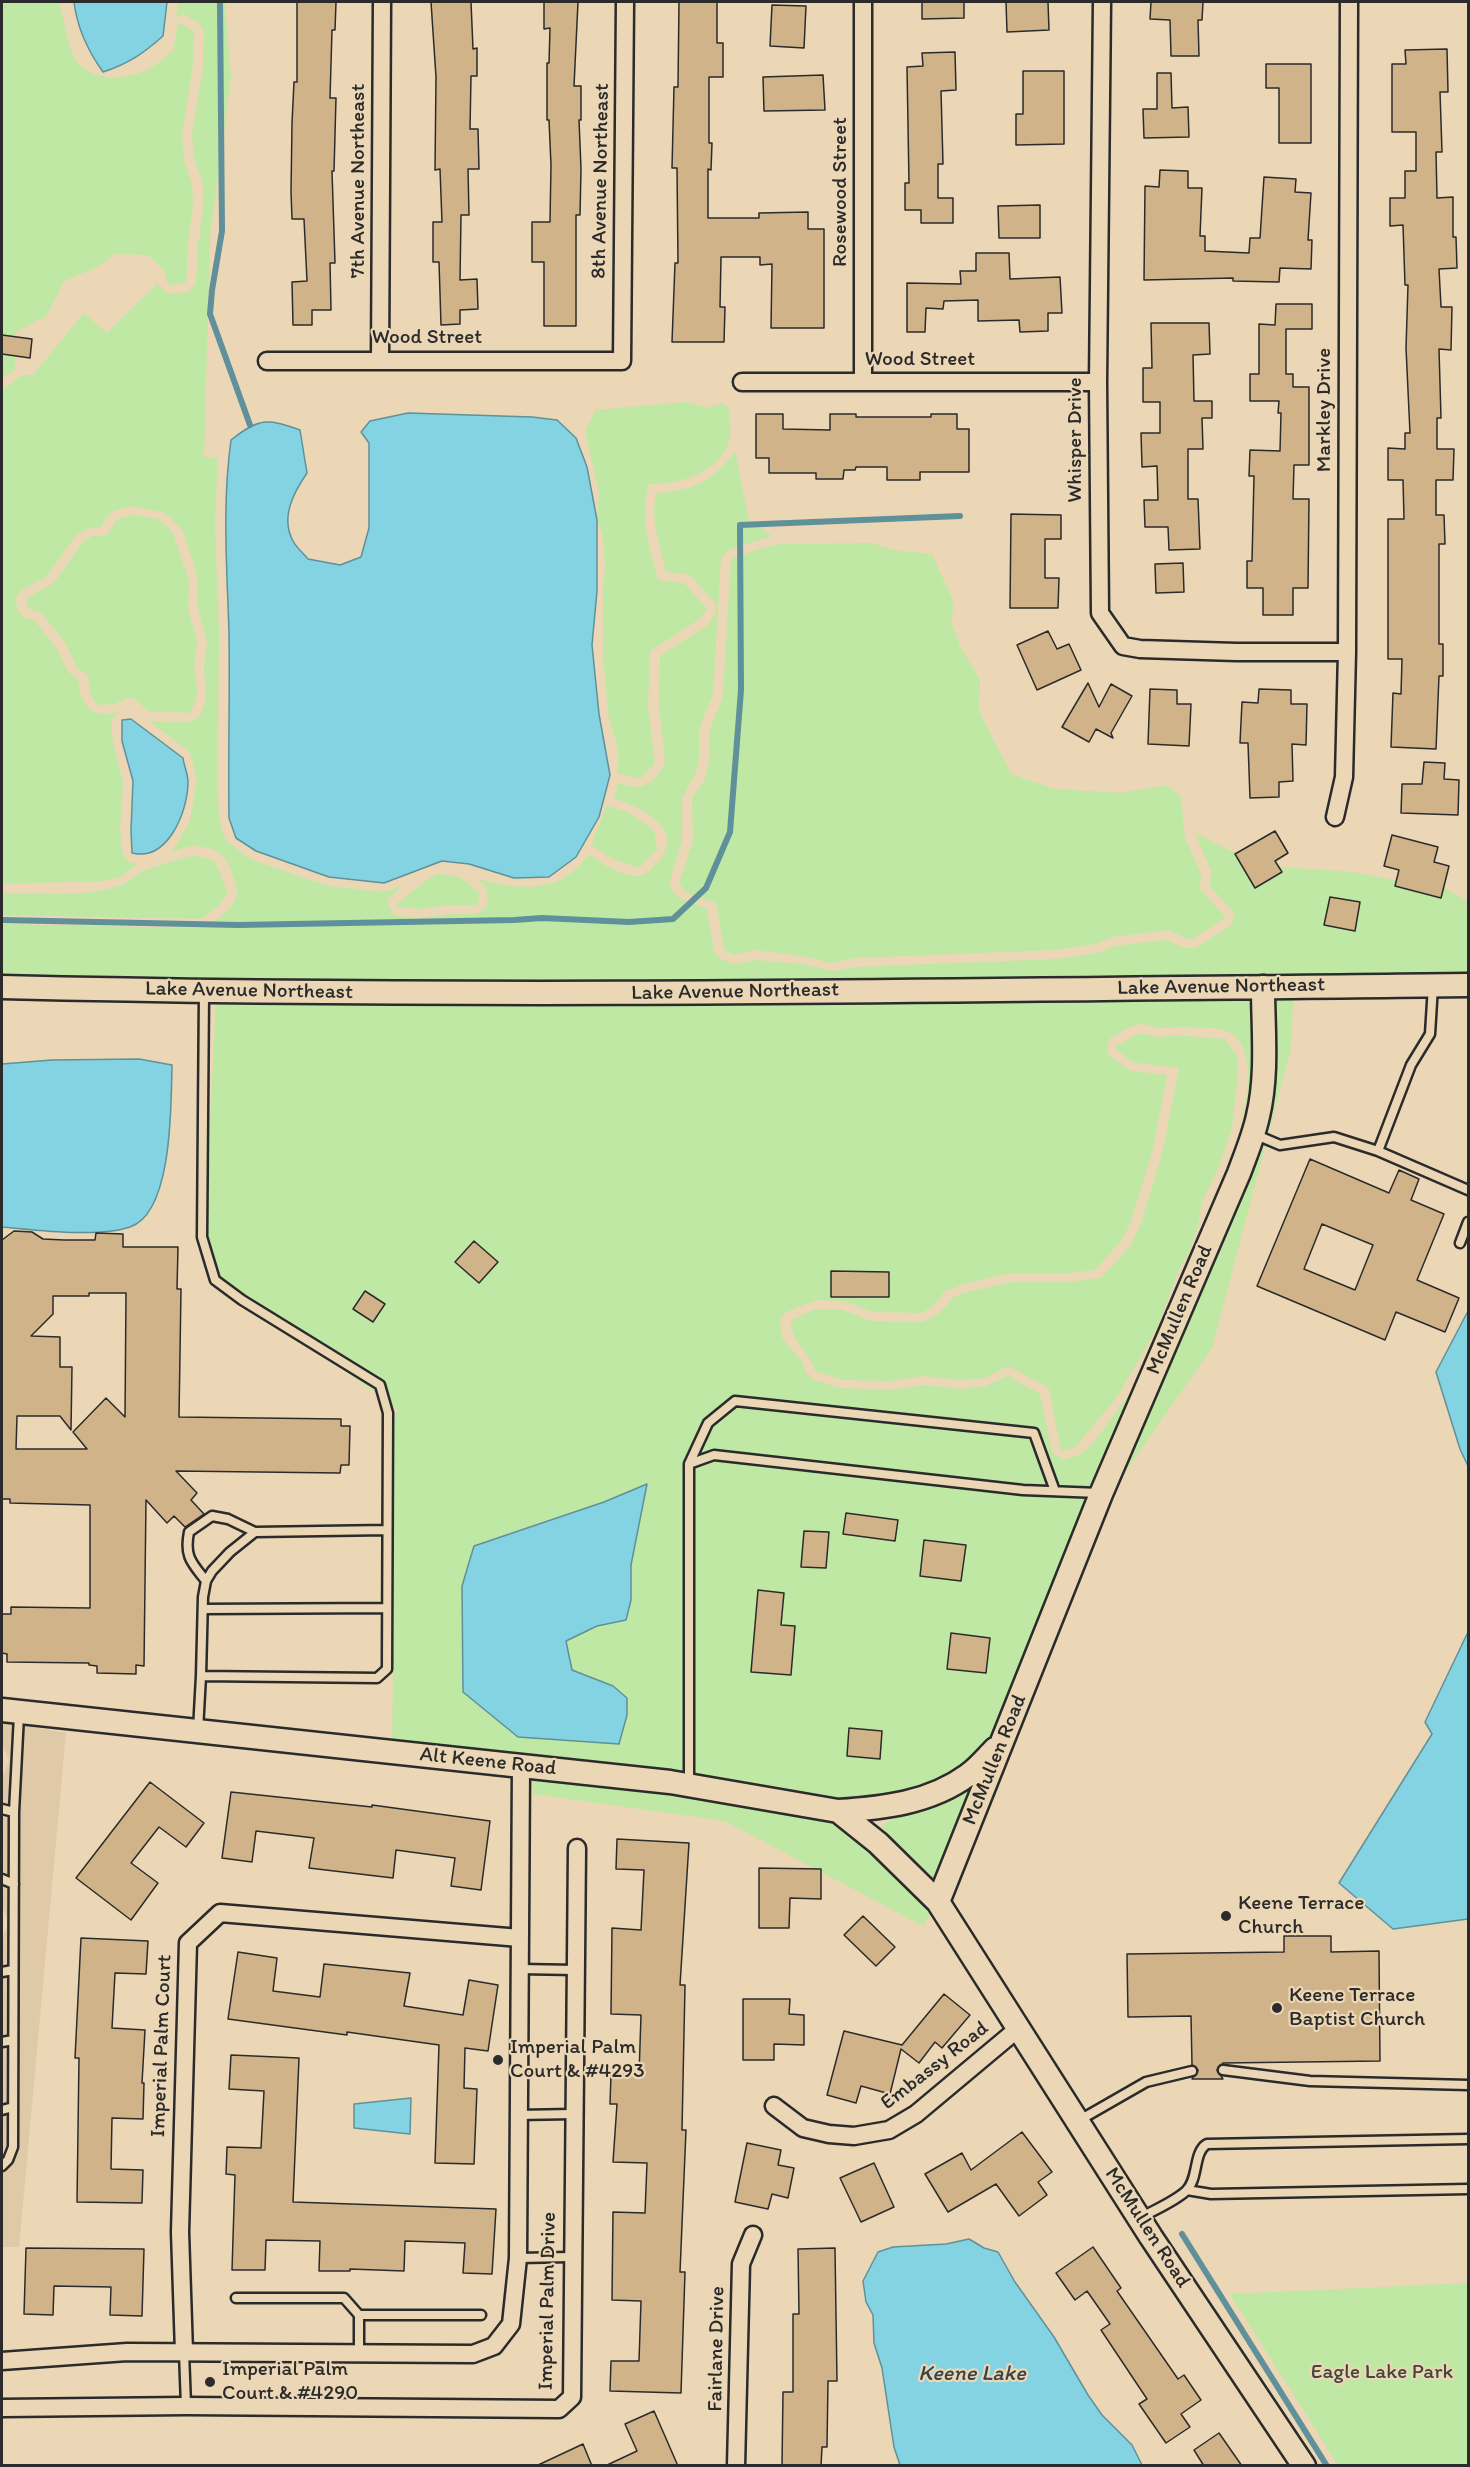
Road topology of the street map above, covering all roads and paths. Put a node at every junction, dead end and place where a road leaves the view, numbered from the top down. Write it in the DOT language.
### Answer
graph roads {
  1 [pos="382,2"];
  2 [pos="625,2"];
  3 [pos="864,2"];
  4 [pos="1102,2"];
  5 [pos="1349,2"];
  6 [pos="267,361"];
  7 [pos="380,361"];
  8 [pos="622,361"];
  9 [pos="742,382"];
  10 [pos="863,382"];
  11 [pos="1098,382"];
  12 [pos="1347,652"];
  13 [pos="1335,817"];
  14 [pos="1468,985"];
  15 [pos="1433,986"];
  16 [pos="2,987"];
  17 [pos="1263,987"];
  18 [pos="204,992"];
  19 [pos="1253,1134"];
  20 [pos="1378,1151"];
  21 [pos="1468,1190"];
  22 [pos="1468,1222"];
  23 [pos="1460,1243"];
  24 [pos="689,1464"];
  25 [pos="1055,1491"];
  26 [pos="1101,1494"];
  27 [pos="387,1530"];
  28 [pos="255,1532"];
  29 [pos="206,1581"];
  30 [pos="387,1608"];
  31 [pos="202,1610"];
  32 [pos="201,1677"];
  33 [pos="10,1711"];
  34 [pos="198,1730"];
  35 [pos="1001,1744"];
  36 [pos="521,1766"];
  37 [pos="689,1785"];
  38 [pos="2,1809"];
  39 [pos="838,1811"];
  40 [pos="14,1812"];
  41 [pos="577,1848"];
  42 [pos="2,1879"];
  43 [pos="14,1884"];
  44 [pos="938,1902"];
  45 [pos="520,1938"];
  46 [pos="520,1969"];
  47 [pos="13,1970"];
  48 [pos="575,1970"];
  49 [pos="2,1972"];
  50 [pos="1020,2027"];
  51 [pos="13,2040"];
  52 [pos="2,2042"];
  53 [pos="1223,2070"];
  54 [pos="1192,2071"];
  55 [pos="1468,2085"];
  56 [pos="774,2106"];
  57 [pos="13,2107"];
  58 [pos="2,2110"];
  59 [pos="573,2114"];
  60 [pos="518,2115"];
  61 [pos="1078,2121"];
  62 [pos="1468,2139"];
  63 [pos="2,2166"];
  64 [pos="1468,2189"];
  65 [pos="1187,2190"];
  66 [pos="1140,2218"];
  67 [pos="753,2235"];
  68 [pos="571,2257"];
  69 [pos="518,2258"];
  70 [pos="236,2298"];
  71 [pos="359,2315"];
  72 [pos="481,2315"];
  73 [pos="184,2352"];
  74 [pos="359,2352"];
  75 [pos="2,2361"];
  76 [pos="186,2406"];
  77 [pos="2,2408"];
  78 [pos="736,2466"];
  79 [pos="1304,2466"];
  1 -- 7 [label="street, 7th Avenue Northeast"];
  2 -- 8 [label="street, 8th Avenue Northeast"];
  3 -- 10 [label="street, Rosewood Street"];
  4 -- 11 [label="street, Whisper Drive"];
  5 -- 12 [label="street, Markley Drive"];
  6 -- 7 [label="street, Wood Street"];
  7 -- 8 [label="street, Wood Street"];
  9 -- 10 [label="street, Wood Street"];
  10 -- 11 [label="street, Wood Street"];
  11 -- 12 [label="street, Whisper Drive"];
  12 -- 13 [label="street, Markley Drive"];
  14 -- 15 [label="street, Lake Avenue Northeast"];
  15 -- 17 [label="street, Lake Avenue Northeast"];
  15 -- 20 [label="lane"];
  16 -- 18 [label="street, Lake Avenue Northeast"];
  17 -- 18 [label="street, Lake Avenue Northeast"];
  17 -- 19 [label="street, McMullen Road"];
  18 -- 27 [label="lane"];
  19 -- 20 [label="lane"];
  19 -- 26 [label="street, McMullen Road"];
  20 -- 21 [label="lane"];
  22 -- 23 [label="lane"];
  24 -- 25 [label="lane"];
  24 -- 25 [label="lane"];
  24 -- 37 [label="lane"];
  25 -- 26 [label="lane"];
  26 -- 35 [label="street, McMullen Road"];
  27 -- 28 [label="lane"];
  27 -- 30 [label="lane"];
  28 -- 29 [label="lane"];
  28 -- 29 [label="lane"];
  29 -- 31 [label="lane"];
  30 -- 31 [label="lane"];
  30 -- 32 [label="lane"];
  31 -- 32 [label="lane"];
  32 -- 34 [label="lane"];
  33 -- 34 [label="street, Alt Keene Road"];
  33 -- 40 [label="lane"];
  34 -- 36 [label="street, Alt Keene Road"];
  35 -- 39 [label="street"];
  35 -- 44 [label="street, McMullen Road"];
  36 -- 37 [label="street, Alt Keene Road"];
  36 -- 45 [label="street"];
  37 -- 39 [label="street, Alt Keene Road"];
  38 -- 40 [label="lane"];
  39 -- 44 [label="street, Alt Keene Road"];
  40 -- 43 [label="lane"];
  41 -- 48 [label="street, Imperial Palm Drive"];
  42 -- 43 [label="lane"];
  43 -- 47 [label="lane"];
  44 -- 50 [label="street, McMullen Road"];
  45 -- 46 [label="street"];
  45 -- 73 [label="street, Imperial Palm Court"];
  46 -- 48 [label="lane"];
  46 -- 60 [label="street"];
  47 -- 49 [label="lane"];
  47 -- 51 [label="lane"];
  48 -- 59 [label="street, Imperial Palm Drive"];
  50 -- 56 [label="street, Embassy Road"];
  50 -- 61 [label="street, McMullen Road"];
  51 -- 52 [label="lane"];
  51 -- 57 [label="lane"];
  53 -- 55 [label="lane"];
  54 -- 61 [label="lane"];
  57 -- 58 [label="lane"];
  57 -- 63 [label="lane"];
  59 -- 60 [label="lane"];
  59 -- 68 [label="street, Imperial Palm Drive"];
  60 -- 69 [label="street"];
  61 -- 66 [label="street, McMullen Road"];
  62 -- 65 [label="lane"];
  64 -- 65 [label="lane"];
  65 -- 66 [label="lane"];
  66 -- 79 [label="street, McMullen Road"];
  67 -- 78 [label="street, Fairlane Drive"];
  68 -- 69 [label="lane"];
  68 -- 76 [label="street, Imperial Palm Drive"];
  69 -- 74 [label="street"];
  70 -- 71 [label="lane"];
  71 -- 72 [label="lane"];
  71 -- 74 [label="lane"];
  73 -- 74 [label="street"];
  73 -- 75 [label="street"];
  73 -- 76 [label="lane"];
  76 -- 77 [label="street, Imperial Palm Drive"];
}
